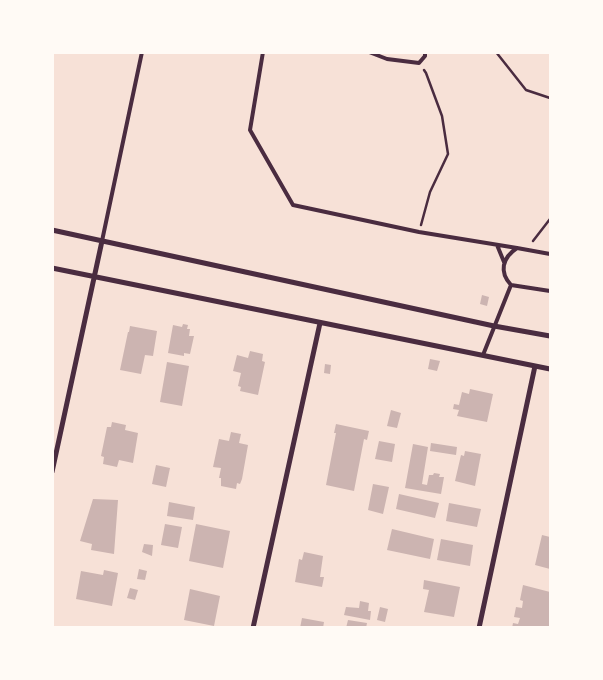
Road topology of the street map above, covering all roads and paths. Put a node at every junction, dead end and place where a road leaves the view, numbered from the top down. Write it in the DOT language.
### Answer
graph roads {
  1 [pos="142,52"];
  2 [pos="263,52"];
  3 [pos="369,52"];
  4 [pos="425,52"];
  5 [pos="496,52"];
  6 [pos="419,63"];
  7 [pos="550,98"];
  8 [pos="550,219"];
  9 [pos="52,230"];
  10 [pos="419,232"];
  11 [pos="102,241"];
  12 [pos="497,245"];
  13 [pos="517,248"];
  14 [pos="526,250"];
  15 [pos="550,254"];
  16 [pos="504,262"];
  17 [pos="52,268"];
  18 [pos="94,277"];
  19 [pos="511,285"];
  20 [pos="550,291"];
  21 [pos="320,322"];
  22 [pos="494,326"];
  23 [pos="550,336"];
  24 [pos="483,355"];
  25 [pos="535,366"];
  26 [pos="550,369"];
  27 [pos="52,472"];
  28 [pos="253,628"];
  29 [pos="479,628"];
  1 -- 11 [label="lane"];
  2 -- 10 [label="lane"];
  3 -- 6 [label="lane"];
  4 -- 6 [label="lane"];
  5 -- 7 [label="path"];
  6 -- 10 [label="path"];
  8 -- 14 [label="path"];
  9 -- 11 [label="street"];
  10 -- 12 [label="lane"];
  11 -- 18 [label="street"];
  11 -- 22 [label="street"];
  12 -- 13 [label="lane"];
  12 -- 16 [label="lane"];
  13 -- 14 [label="lane"];
  13 -- 16 [label="lane"];
  14 -- 15 [label="lane"];
  16 -- 19 [label="lane"];
  17 -- 18 [label="street"];
  18 -- 21 [label="street"];
  18 -- 27 [label="street"];
  19 -- 20 [label="lane"];
  19 -- 22 [label="lane"];
  21 -- 24 [label="street"];
  21 -- 28 [label="street"];
  22 -- 23 [label="street"];
  22 -- 24 [label="lane"];
  24 -- 25 [label="street"];
  25 -- 26 [label="street"];
  25 -- 29 [label="street"];
}
